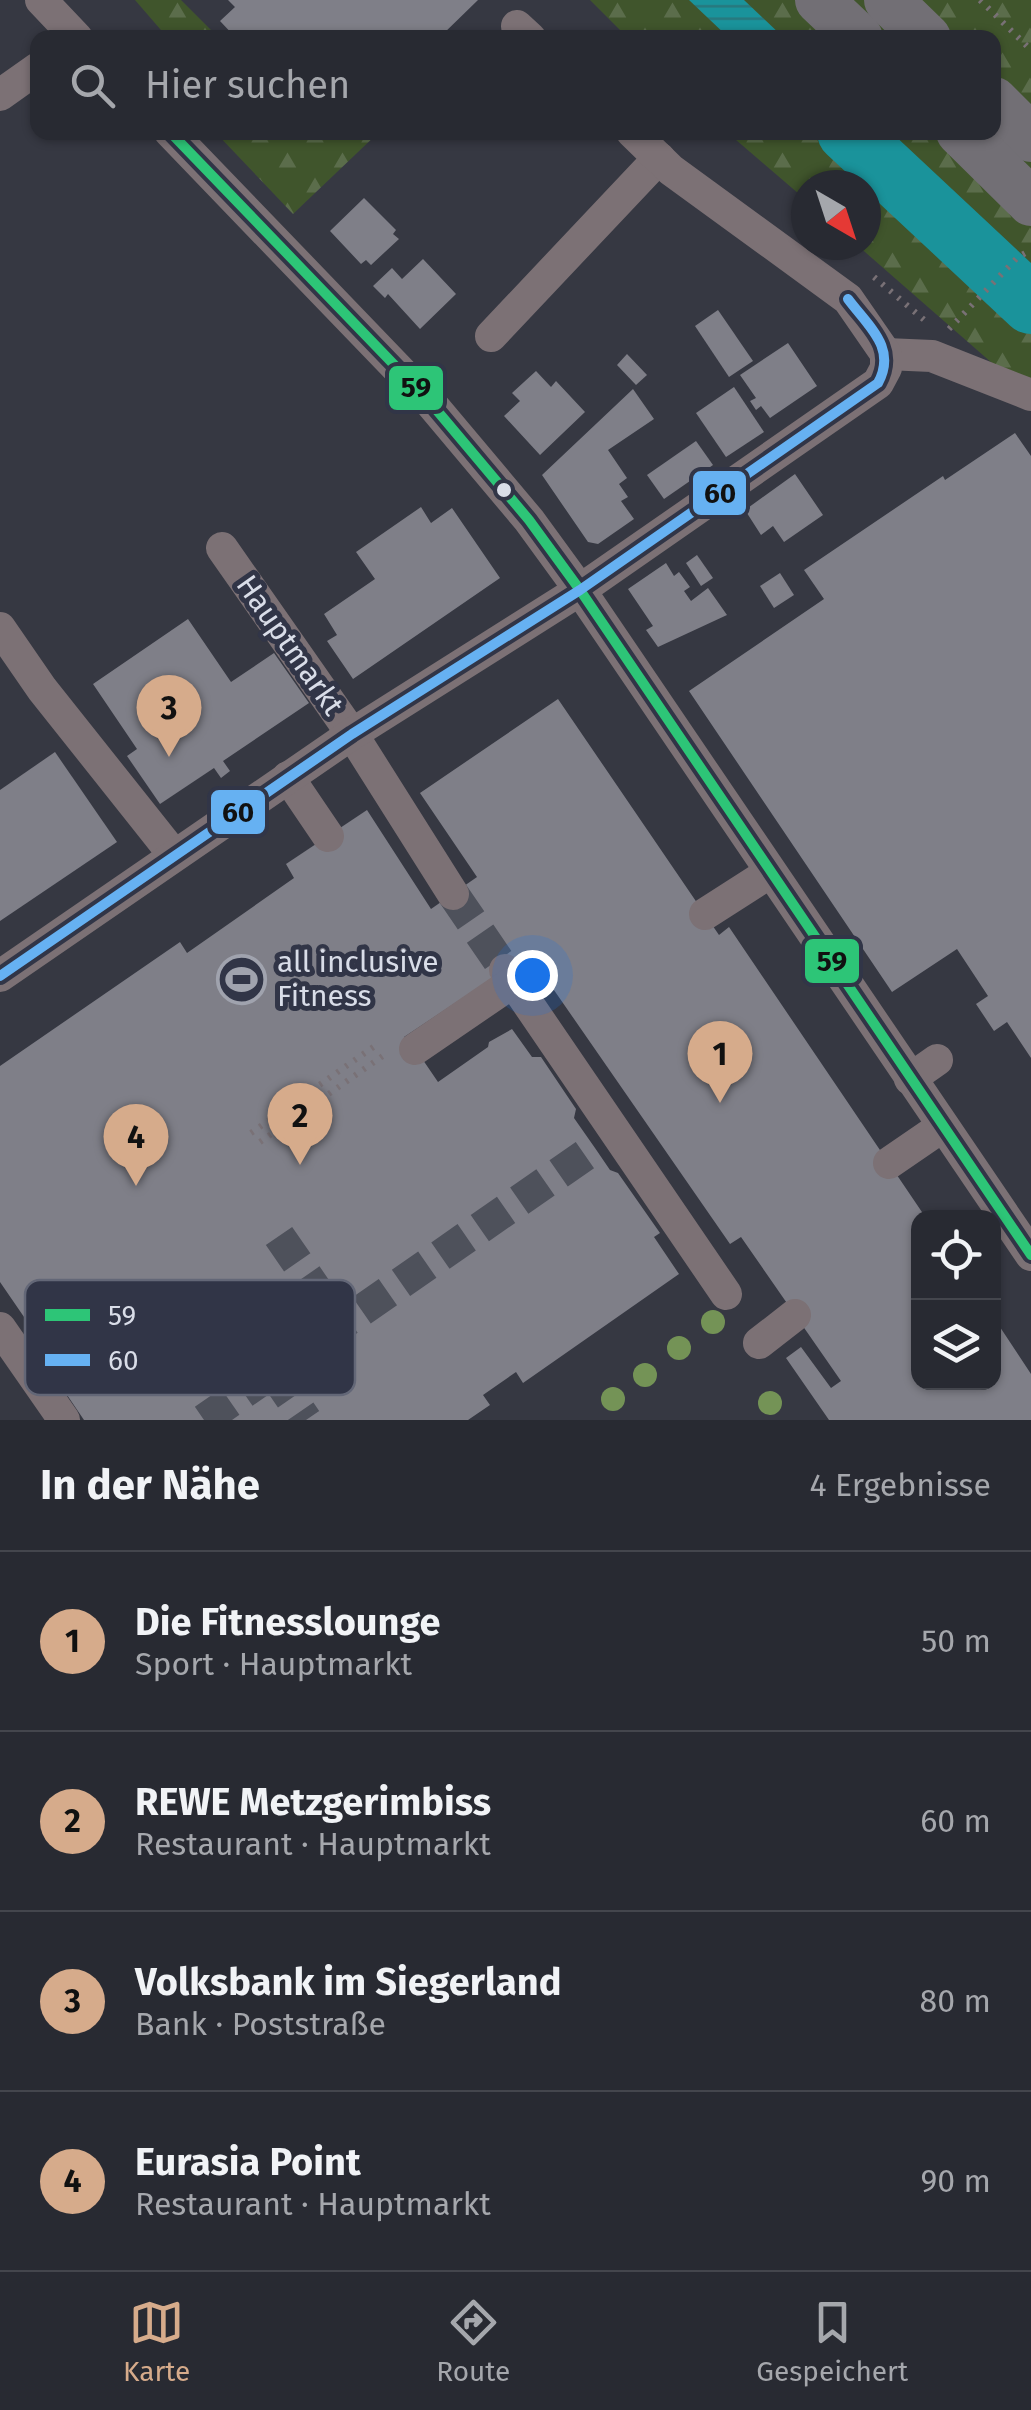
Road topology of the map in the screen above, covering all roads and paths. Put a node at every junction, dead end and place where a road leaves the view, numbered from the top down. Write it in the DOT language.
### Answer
graph roads {
  1 [pos="41,0"];
  2 [pos="819,0"];
  3 [pos="888,0"];
  4 [pos="980,0"];
  5 [pos="70,30"];
  6 [pos="850,30"];
  7 [pos="919,30"];
  8 [pos="1031,50"];
  9 [pos="30,74"];
  10 [pos="0,95"];
  11 [pos="1001,109"];
  12 [pos="1031,138"];
  13 [pos="178,140"];
  14 [pos="640,140"];
  15 [pos="968,140"];
  16 [pos="659,158"];
  17 [pos="1031,202"];
  18 [pos="1031,250"];
  19 [pos="848,299"];
  20 [pos="491,336"];
  21 [pos="886,354"];
  22 [pos="1031,394"];
  23 [pos="222,548"];
  24 [pos="580,590"];
  25 [pos="0,628"];
  26 [pos="352,734"];
  27 [pos="288,777"];
  28 [pos="328,836"];
  29 [pos="174,855"];
  30 [pos="769,873"];
  31 [pos="453,894"];
  32 [pos="705,914"];
  33 [pos="0,976"];
  34 [pos="389,1048"];
  35 [pos="942,1126"];
  36 [pos="256,1137"];
  37 [pos="889,1162"];
  38 [pos="1031,1256"];
  39 [pos="726,1294"];
  40 [pos="795,1315"];
  41 [pos="0,1328"];
  42 [pos="759,1342"];
  43 [pos="25,1364"];
  44 [pos="47,1395"];
  45 [pos="64,1420"];
  1 -- 5 [label="street"];
  2 -- 6 [label="highway"];
  3 -- 7 [label="highway"];
  4 -- 8 [label="path"];
  9 -- 10 [label="street"];
  11 -- 12 [label="highway"];
  13 -- 24 [label="street"];
  14 -- 16 [label="street"];
  15 -- 17 [label="highway"];
  16 -- 19 [label="street"];
  16 -- 20 [label="street"];
  18 -- 19 [label="path"];
  19 -- 21 [label="street"];
  21 -- 22 [label="street"];
  21 -- 24 [label="street"];
  23 -- 26 [label="street, Hauptmarkt"];
  24 -- 26 [label="street"];
  24 -- 30 [label="street"];
  25 -- 29 [label="street"];
  26 -- 27 [label="street"];
  26 -- 31 [label="street, Hauptmarkt"];
  27 -- 28 [label="street"];
  27 -- 29 [label="street"];
  29 -- 33 [label="street"];
  30 -- 32 [label="street"];
  30 -- 35 [label="street"];
  34 -- 36 [label="path"];
  34 -- 39 [label="street"];
  35 -- 37 [label="street"];
  35 -- 38 [label="street"];
  40 -- 42 [label="street"];
  41 -- 43 [label="street"];
  44 -- 45 [label="street"];
}
